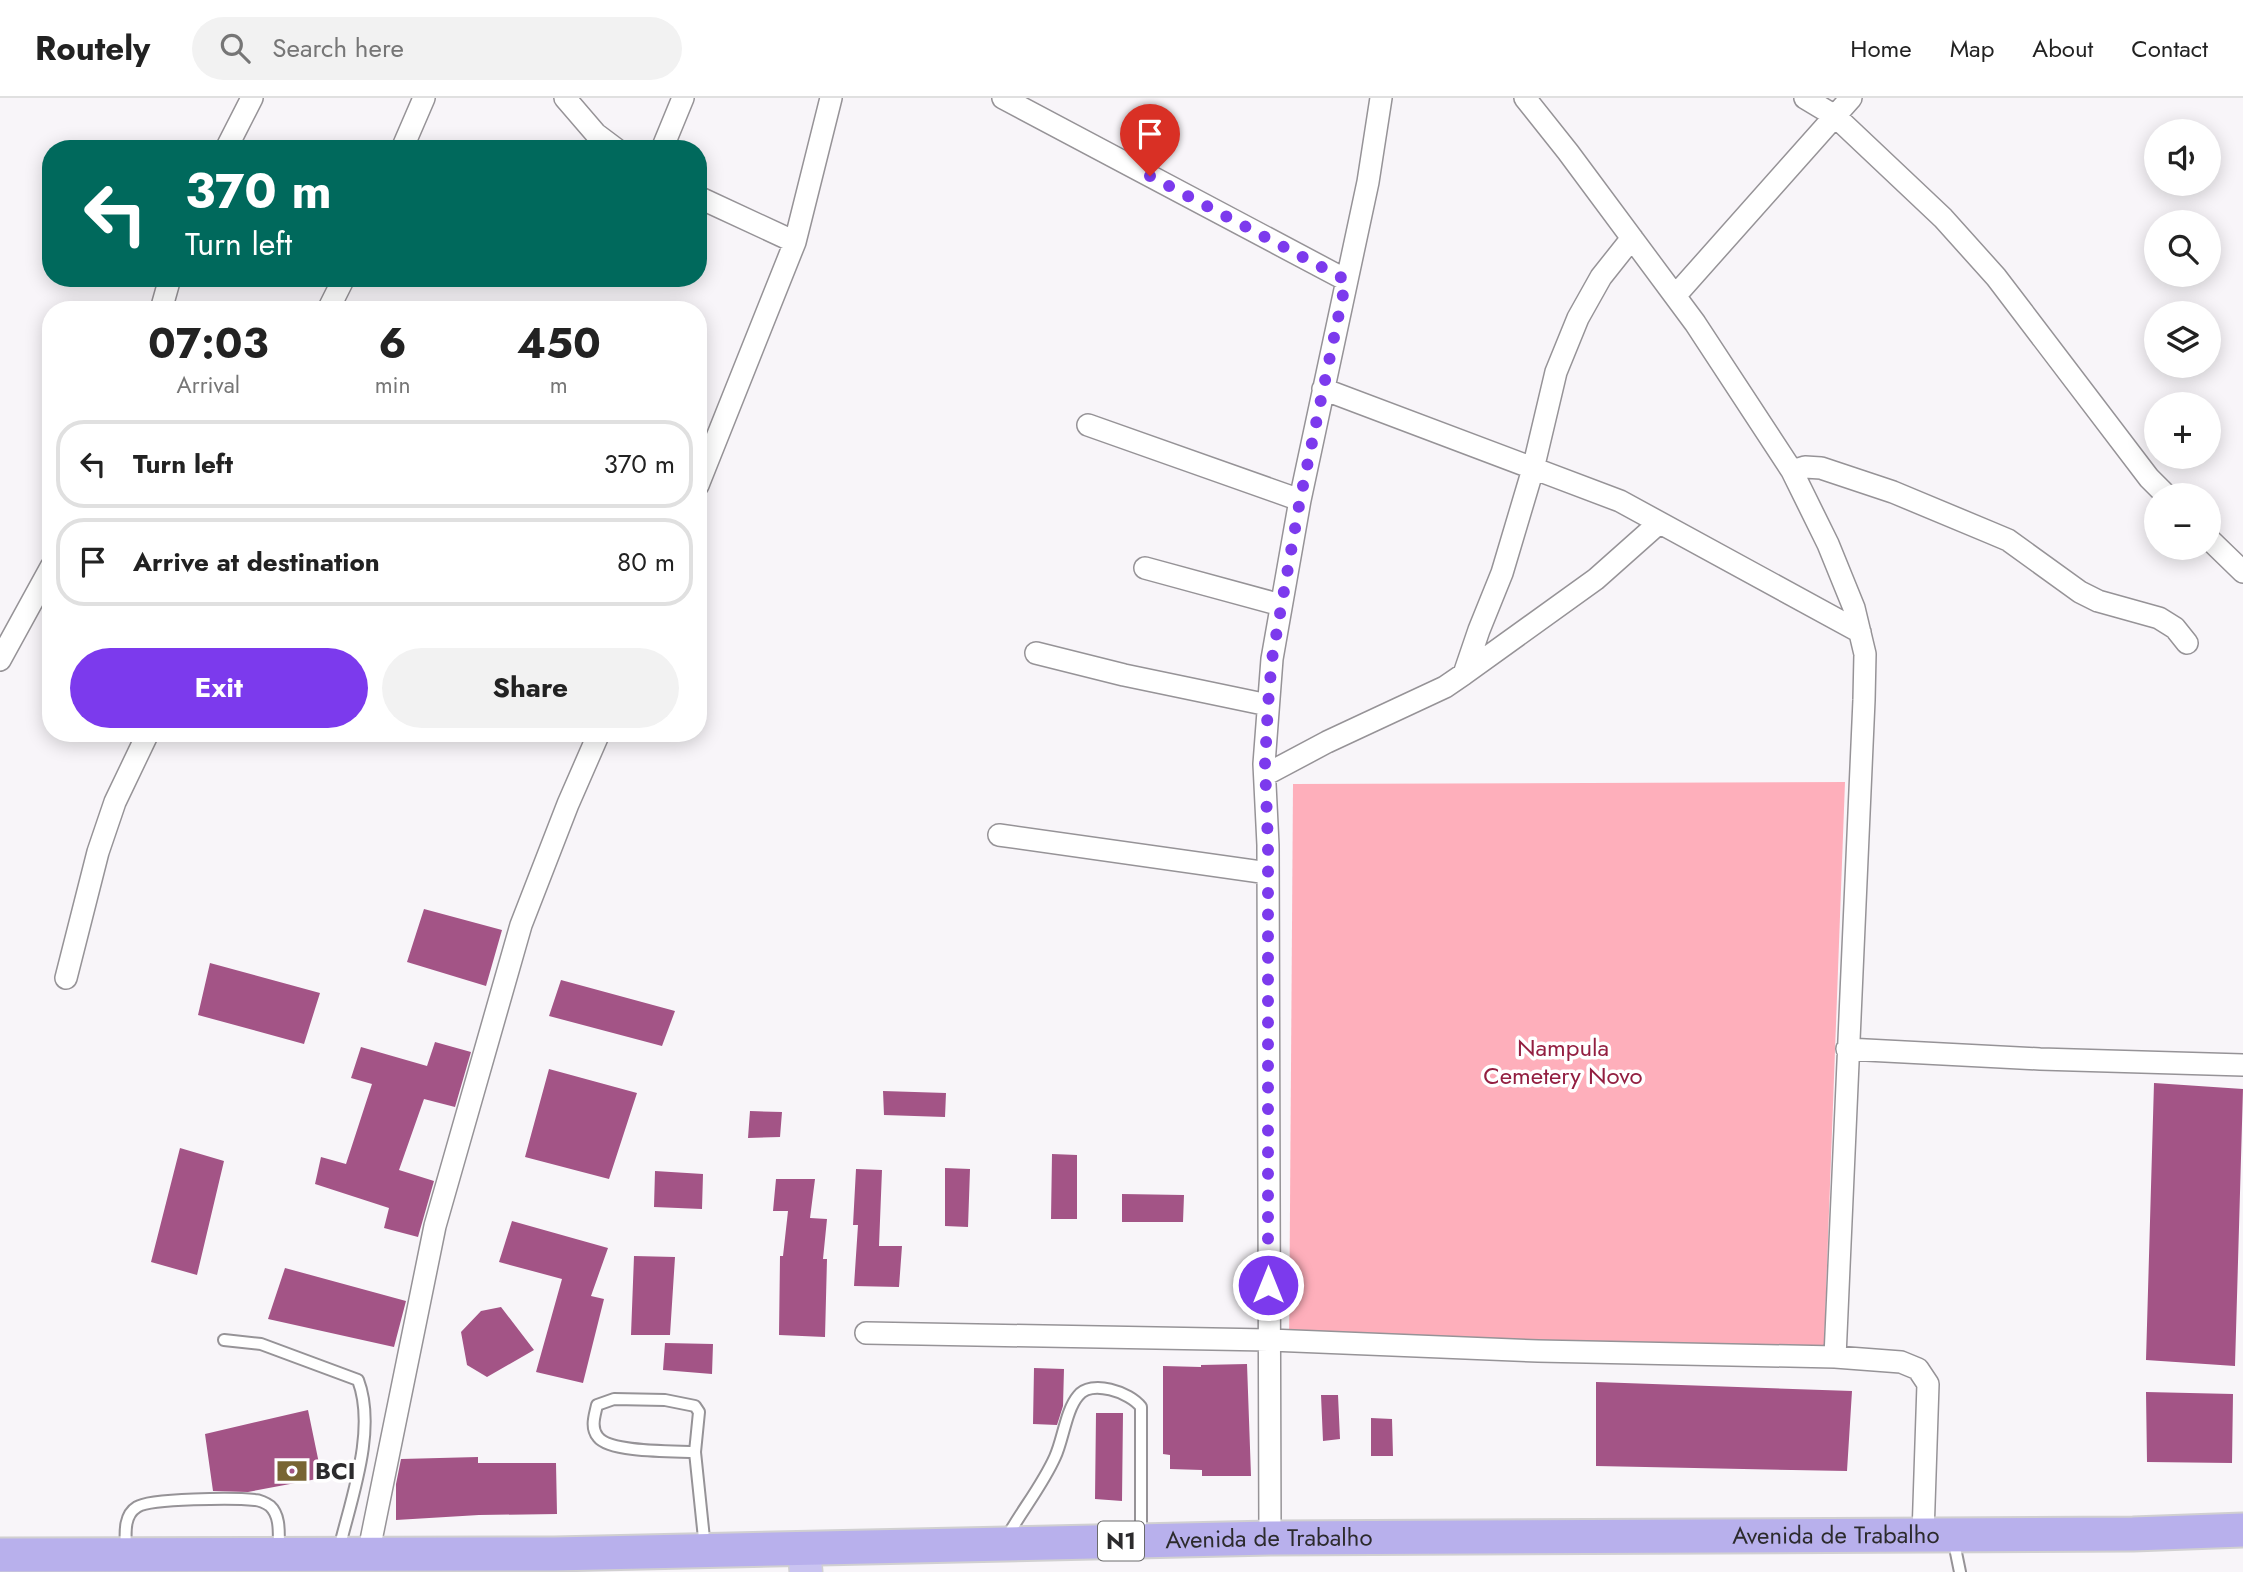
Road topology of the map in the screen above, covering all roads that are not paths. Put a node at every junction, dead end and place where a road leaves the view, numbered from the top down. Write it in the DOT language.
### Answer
graph roads {
  1 [pos="252,98"];
  2 [pos="424,98"];
  3 [pos="565,98"];
  4 [pos="683,98"];
  5 [pos="831,98"];
  6 [pos="1003,98"];
  7 [pos="1381,98"];
  8 [pos="1525,98"];
  9 [pos="1805,98"];
  10 [pos="1851,98"];
  11 [pos="1835,116"];
  12 [pos="231,140"];
  13 [pos="406,140"];
  14 [pos="604,140"];
  15 [pos="666,140"];
  16 [pos="707,201"];
  17 [pos="1632,238"];
  18 [pos="795,242"];
  19 [pos="1346,280"];
  20 [pos="1675,296"];
  21 [pos="1323,389"];
  22 [pos="1088,425"];
  23 [pos="707,462"];
  24 [pos="1533,469"];
  25 [pos="1792,471"];
  26 [pos="2154,483"];
  27 [pos="1300,500"];
  28 [pos="1659,523"];
  29 [pos="2221,551"];
  30 [pos="1145,568"];
  31 [pos="2243,572"];
  32 [pos="42,583"];
  33 [pos="1281,605"];
  34 [pos="1860,632"];
  35 [pos="2187,642"];
  36 [pos="1036,653"];
  37 [pos="0,660"];
  38 [pos="1464,674"];
  39 [pos="1268,705"];
  40 [pos="144,742"];
  41 [pos="595,742"];
  42 [pos="1265,775"];
  43 [pos="999,835"];
  44 [pos="1268,873"];
  45 [pos="66,978"];
  46 [pos="1847,1049"];
  47 [pos="2243,1065"];
  48 [pos="866,1333"];
  49 [pos="224,1340"];
  50 [pos="1268,1340"];
  51 [pos="1835,1357"];
  52 [pos="695,1452"];
  53 [pos="2243,1530"];
  54 [pos="1938,1535"];
  55 [pos="1270,1538"];
  56 [pos="1141,1541"];
  57 [pos="1003,1544"];
  58 [pos="705,1550"];
  59 [pos="0,1555"];
  60 [pos="126,1555"];
  61 [pos="279,1555"];
  62 [pos="353,1555"];
  63 [pos="805,1560"];
  64 [pos="1960,1572"];
  1 -- 12 [label="street"];
  2 -- 13 [label="street"];
  3 -- 14 [label="street"];
  4 -- 15 [label="street"];
  5 -- 18 [label="street"];
  6 -- 19 [label="street"];
  7 -- 19 [label="street"];
  8 -- 17 [label="street"];
  9 -- 11 [label="street"];
  10 -- 11 [label="street"];
  11 -- 20 [label="street"];
  11 -- 26 [label="street"];
  16 -- 18 [label="street"];
  17 -- 20 [label="street"];
  17 -- 24 [label="street"];
  18 -- 23 [label="street"];
  19 -- 21 [label="street"];
  20 -- 25 [label="street"];
  21 -- 24 [label="street"];
  21 -- 27 [label="street"];
  22 -- 27 [label="street"];
  24 -- 28 [label="street"];
  24 -- 38 [label="street"];
  25 -- 34 [label="street"];
  25 -- 35 [label="street"];
  27 -- 33 [label="street"];
  28 -- 34 [label="street"];
  28 -- 38 [label="street"];
  29 -- 31 [label="street"];
  30 -- 33 [label="street"];
  32 -- 37 [label="street"];
  33 -- 39 [label="street"];
  34 -- 46 [label="street"];
  36 -- 39 [label="street"];
  38 -- 42 [label="street"];
  39 -- 42 [label="street"];
  40 -- 45 [label="street"];
  41 -- 62 [label="street"];
  42 -- 44 [label="street"];
  43 -- 44 [label="street"];
  44 -- 50 [label="street"];
  46 -- 47 [label="street"];
  46 -- 51 [label="street"];
  48 -- 50 [label="street"];
  49 -- 62 [label="lane"];
  50 -- 51 [label="street"];
  50 -- 55 [label="street"];
  51 -- 54 [label="street"];
  52 -- 52 [label="lane"];
  52 -- 58 [label="lane"];
  53 -- 54 [label="highway, Avenida de Trabalho / N1"];
  54 -- 55 [label="highway, Avenida de Trabalho / N1"];
  54 -- 64 [label="lane"];
  55 -- 56 [label="highway, Avenida de Trabalho / N1"];
  56 -- 57 [label="highway, Avenida de Trabalho / N1"];
  56 -- 57 [label="lane"];
  57 -- 63 [label="highway, Avenida de Trabalho / N1"];
  58 -- 62 [label="highway, Avenida de Trabalho / N1"];
  58 -- 63 [label="highway, Avenida de Trabalho / N1"];
  59 -- 60 [label="highway, Avenida de Trabalho / N1"];
  60 -- 61 [label="highway, Avenida de Trabalho / N1"];
  60 -- 61 [label="lane"];
  61 -- 62 [label="highway, Avenida de Trabalho / N1"];
}
